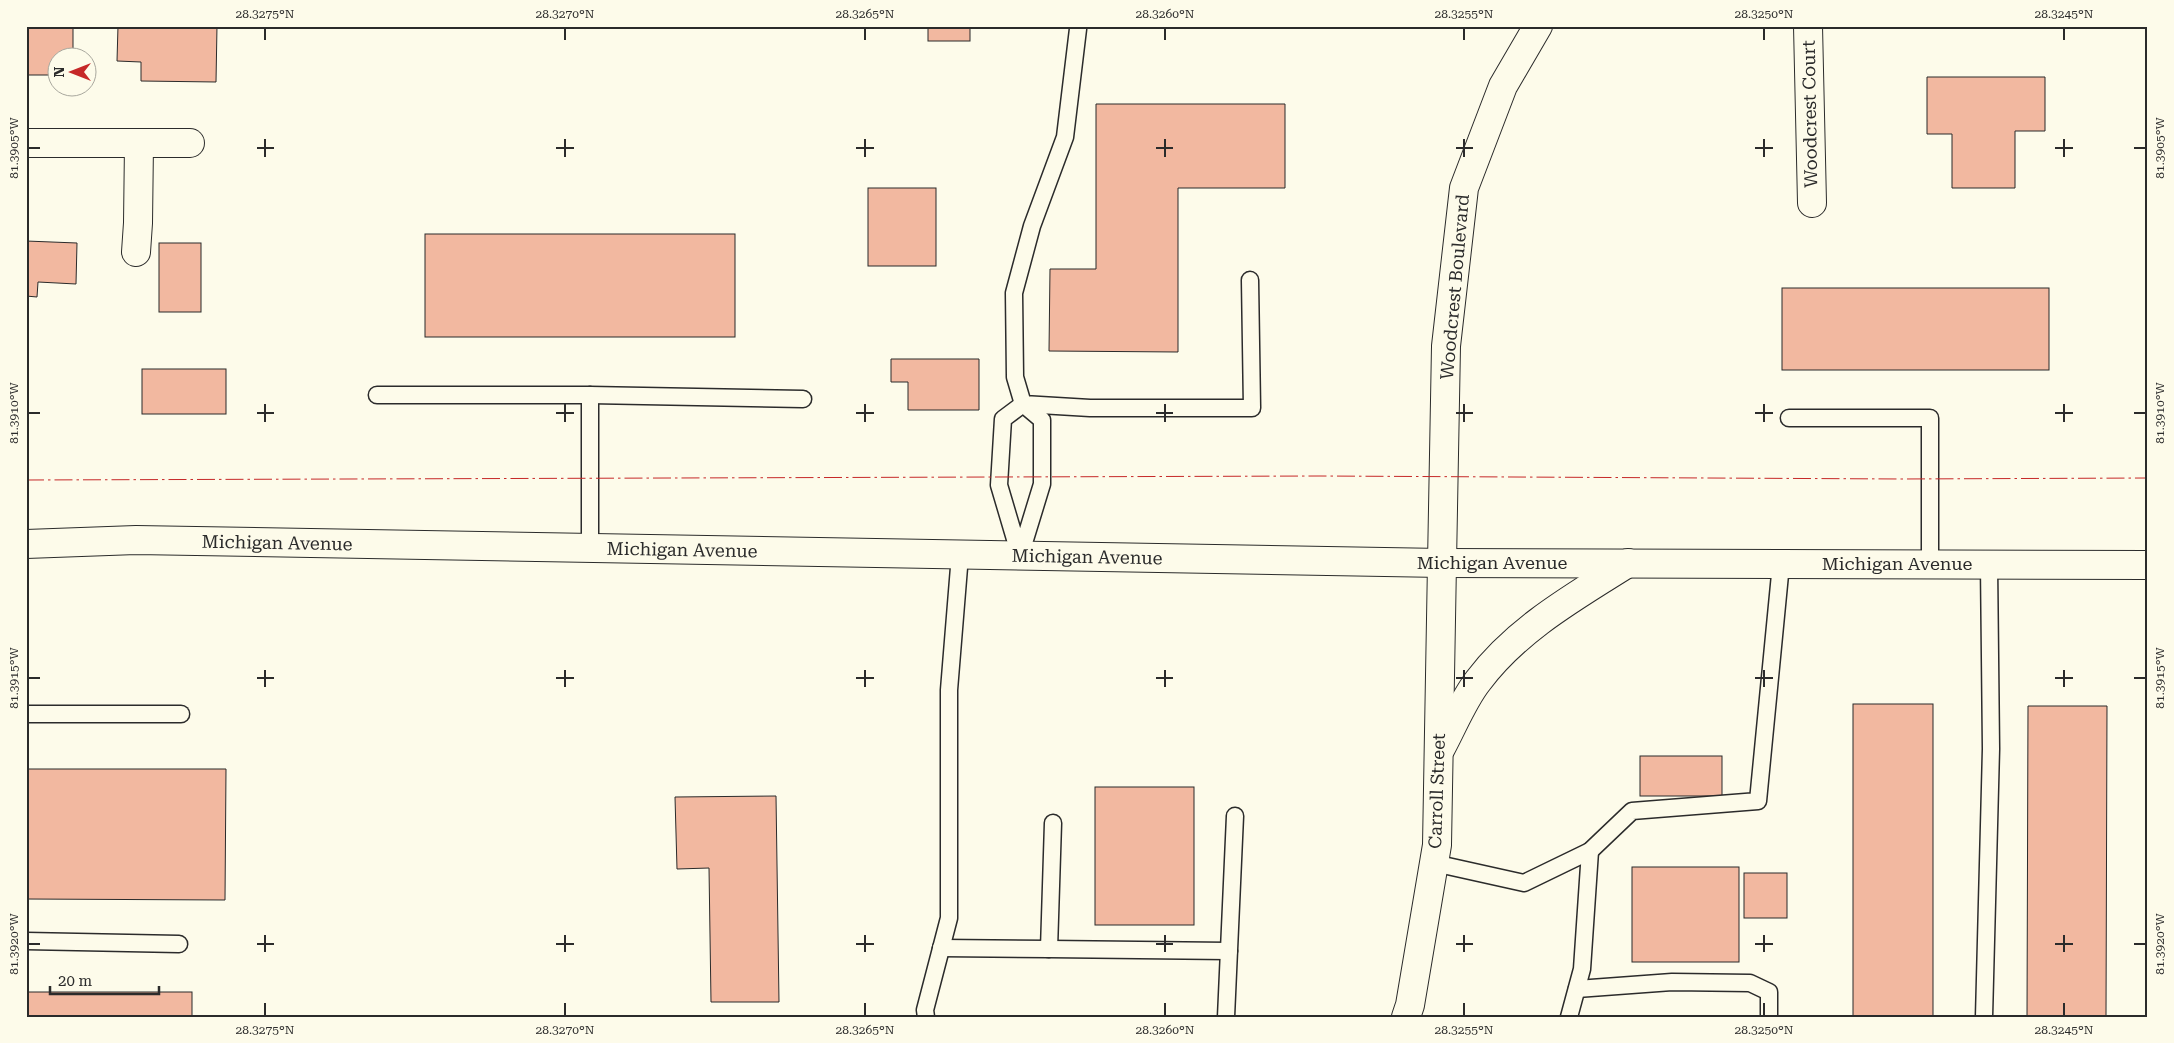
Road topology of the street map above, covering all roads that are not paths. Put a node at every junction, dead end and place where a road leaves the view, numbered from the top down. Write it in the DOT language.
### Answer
graph roads {
  1 [pos="1538,26"];
  2 [pos="1808,26"];
  3 [pos="1078,29"];
  4 [pos="26,143"];
  5 [pos="190,143"];
  6 [pos="139,144"];
  7 [pos="1812,202"];
  8 [pos="136,252"];
  9 [pos="1250,280"];
  10 [pos="377,395"];
  11 [pos="590,395"];
  12 [pos="803,399"];
  13 [pos="1022,404"];
  14 [pos="1789,418"];
  15 [pos="26,544"];
  16 [pos="590,548"];
  17 [pos="960,555"];
  18 [pos="1020,556"];
  19 [pos="1442,563"];
  20 [pos="1628,563"];
  21 [pos="1781,564"];
  22 [pos="1930,564"];
  23 [pos="1989,564"];
  24 [pos="2148,565"];
  25 [pos="26,714"];
  26 [pos="181,714"];
  27 [pos="1439,751"];
  28 [pos="1235,816"];
  29 [pos="1052,823"];
  30 [pos="1590,851"];
  31 [pos="1434,863"];
  32 [pos="26,941"];
  33 [pos="179,944"];
  34 [pos="941,948"];
  35 [pos="1049,950"];
  36 [pos="1229,951"];
  37 [pos="1577,989"];
  38 [pos="926,1017"];
  39 [pos="1226,1017"];
  40 [pos="1406,1017"];
  41 [pos="1569,1017"];
  42 [pos="1769,1017"];
  43 [pos="1984,1017"];
  1 -- 19 [label="main road, Woodcrest Boulevard"];
  2 -- 7 [label="main road, Woodcrest Court"];
  3 -- 13 [label="lane"];
  4 -- 6 [label="main road"];
  5 -- 6 [label="main road"];
  6 -- 8 [label="main road"];
  9 -- 13 [label="lane"];
  10 -- 11 [label="lane"];
  11 -- 12 [label="lane"];
  11 -- 16 [label="lane"];
  13 -- 18 [label="lane"];
  13 -- 18 [label="lane"];
  14 -- 22 [label="lane"];
  15 -- 16 [label="main road, Michigan Avenue"];
  16 -- 17 [label="main road, Michigan Avenue"];
  17 -- 18 [label="main road, Michigan Avenue"];
  17 -- 34 [label="lane"];
  18 -- 19 [label="main road, Michigan Avenue"];
  19 -- 20 [label="main road, Michigan Avenue"];
  19 -- 27 [label="main road, Carroll Street"];
  20 -- 21 [label="main road, Michigan Avenue"];
  20 -- 27 [label="main road"];
  21 -- 22 [label="main road, Michigan Avenue"];
  21 -- 30 [label="lane"];
  22 -- 23 [label="main road, Michigan Avenue"];
  23 -- 24 [label="main road, Michigan Avenue"];
  23 -- 43 [label="lane"];
  25 -- 26 [label="lane"];
  27 -- 31 [label="main road, Carroll Street"];
  28 -- 36 [label="lane"];
  29 -- 35 [label="lane"];
  30 -- 31 [label="lane"];
  30 -- 37 [label="lane"];
  31 -- 40 [label="main road, Carroll Street"];
  32 -- 33 [label="lane"];
  34 -- 35 [label="lane"];
  34 -- 38 [label="lane"];
  35 -- 36 [label="lane"];
  36 -- 39 [label="lane"];
  37 -- 41 [label="lane"];
  37 -- 42 [label="lane"];
}
